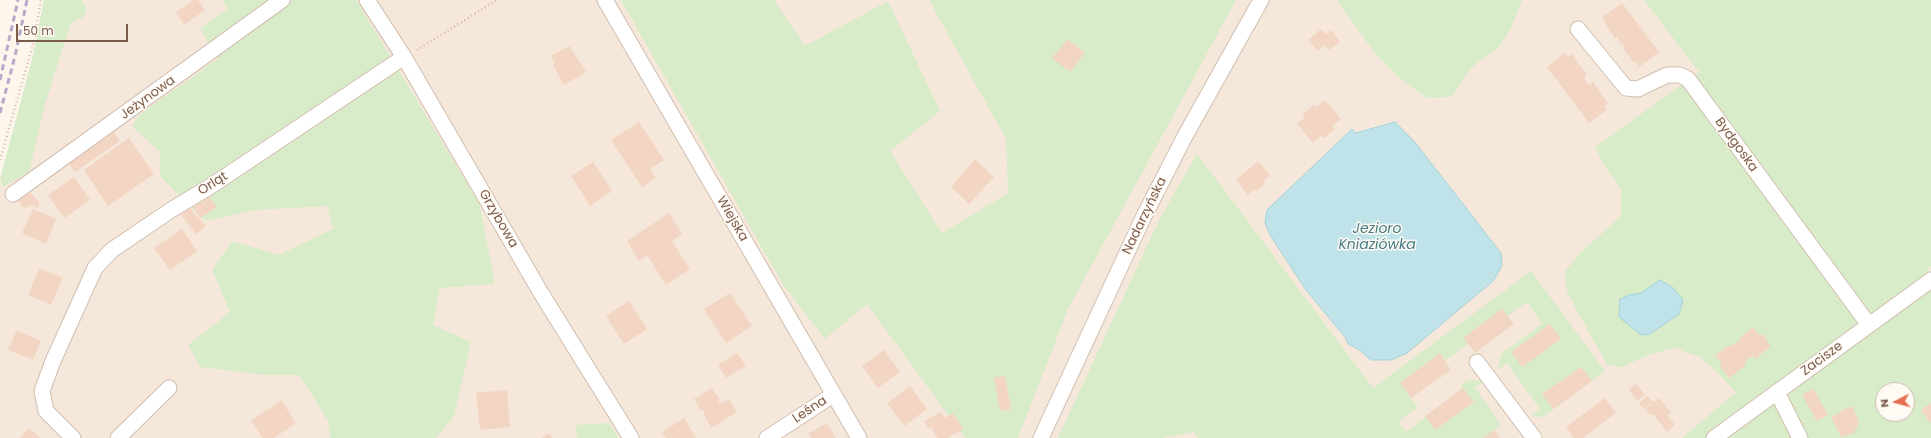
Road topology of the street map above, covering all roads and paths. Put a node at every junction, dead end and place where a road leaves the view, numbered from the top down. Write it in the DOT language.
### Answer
graph roads {
  1 [pos="42,0"];
  2 [pos="282,0"];
  3 [pos="367,0"];
  4 [pos="497,0"];
  5 [pos="605,0"];
  6 [pos="1261,0"];
  7 [pos="1578,29"];
  8 [pos="404,58"];
  9 [pos="0,160"];
  10 [pos="13,194"];
  11 [pos="1931,280"];
  12 [pos="1869,325"];
  13 [pos="1477,362"];
  14 [pos="169,388"];
  15 [pos="1776,392"];
  16 [pos="833,395"];
  17 [pos="73,438"];
  18 [pos="118,438"];
  19 [pos="631,438"];
  20 [pos="767,438"];
  21 [pos="859,438"];
  22 [pos="1040,438"];
  23 [pos="1534,438"];
  24 [pos="1714,438"];
  25 [pos="1800,438"];
  1 -- 9 [label="path"];
  2 -- 10 [label="street, Jeżynowa"];
  3 -- 8 [label="street, Grzybowa"];
  4 -- 8 [label="path"];
  5 -- 16 [label="street, Wiejska"];
  6 -- 22 [label="street, Nadarzyńska"];
  7 -- 12 [label="street, Bydgoska"];
  8 -- 17 [label="street, Orląt"];
  8 -- 19 [label="street, Grzybowa"];
  11 -- 12 [label="street, Zacisze"];
  12 -- 15 [label="street, Zacisze"];
  13 -- 23 [label="street"];
  14 -- 18 [label="street"];
  15 -- 24 [label="street, Zacisze"];
  15 -- 25 [label="street"];
  16 -- 20 [label="street, Leśna"];
  16 -- 21 [label="street, Wiejska"];
}
